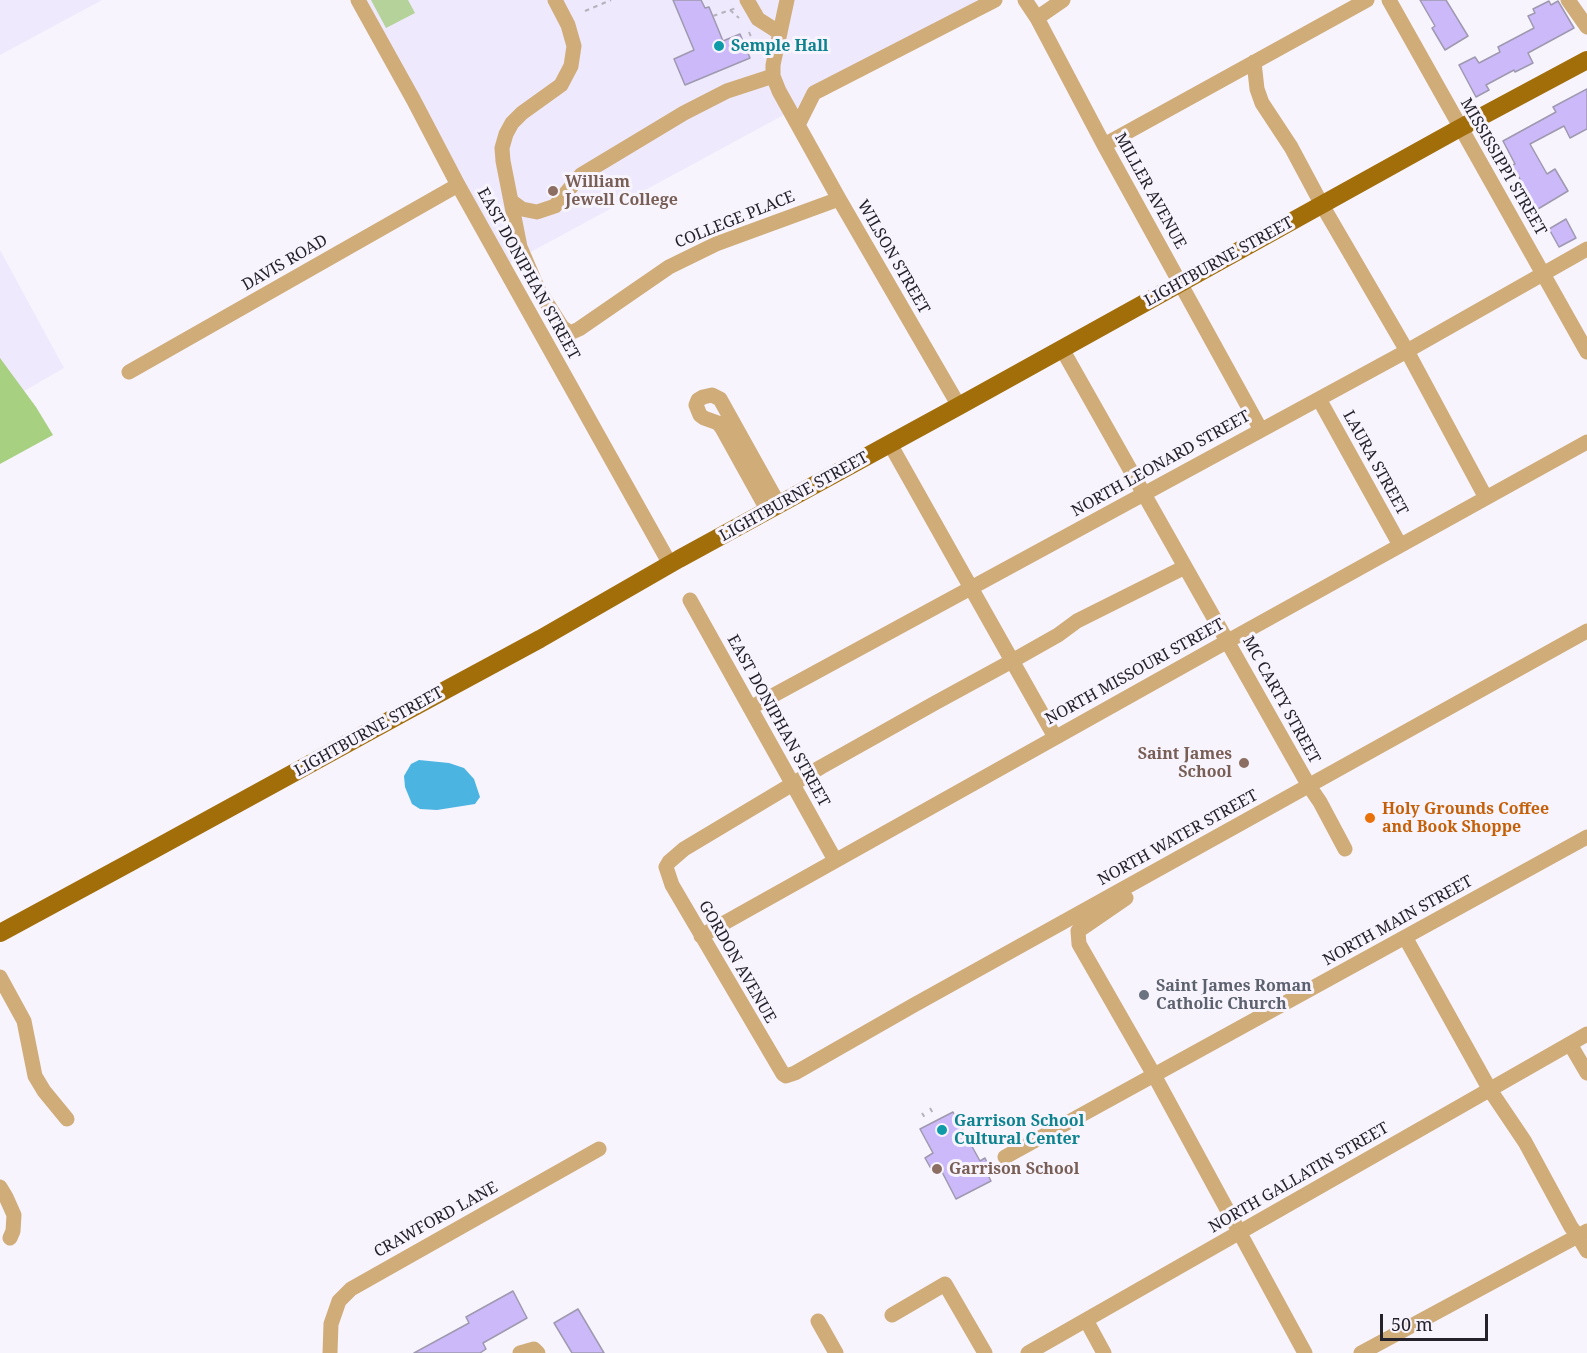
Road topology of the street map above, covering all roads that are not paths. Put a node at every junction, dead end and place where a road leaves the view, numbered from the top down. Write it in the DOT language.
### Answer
graph roads {
  1 [pos="358,0"];
  2 [pos="555,0"];
  3 [pos="787,0"];
  4 [pos="995,0"];
  5 [pos="1025,0"];
  6 [pos="1063,0"];
  7 [pos="1367,0"];
  8 [pos="1389,0"];
  9 [pos="1571,1"];
  10 [pos="741,4"];
  11 [pos="1036,18"];
  12 [pos="1587,27"];
  13 [pos="780,33"];
  14 [pos="1587,60"];
  15 [pos="1254,62"];
  16 [pos="773,76"];
  17 [pos="798,125"];
  18 [pos="1460,128"];
  19 [pos="1104,145"];
  20 [pos="458,185"];
  21 [pos="839,199"];
  22 [pos="511,201"];
  23 [pos="1322,205"];
  24 [pos="1587,249"];
  25 [pos="1543,274"];
  26 [pos="1180,283"];
  27 [pos="1062,349"];
  28 [pos="1407,351"];
  29 [pos="1587,352"];
  30 [pos="129,372"];
  31 [pos="1319,399"];
  32 [pos="960,406"];
  33 [pos="1261,430"];
  34 [pos="1587,442"];
  35 [pos="890,444"];
  36 [pos="1144,494"];
  37 [pos="1486,498"];
  38 [pos="773,508"];
  39 [pos="1400,545"];
  40 [pos="670,564"];
  41 [pos="1185,567"];
  42 [pos="970,588"];
  43 [pos="690,600"];
  44 [pos="1587,631"];
  45 [pos="1227,641"];
  46 [pos="1012,661"];
  47 [pos="750,708"];
  48 [pos="1055,737"];
  49 [pos="793,785"];
  50 [pos="1309,786"];
  51 [pos="1587,837"];
  52 [pos="1345,849"];
  53 [pos="835,860"];
  54 [pos="1149,875"];
  55 [pos="0,933"];
  56 [pos="701,936"];
  57 [pos="1405,937"];
  58 [pos="0,977"];
  59 [pos="1587,1034"];
  60 [pos="1570,1044"];
  61 [pos="1587,1073"];
  62 [pos="1154,1075"];
  63 [pos="786,1076"];
  64 [pos="1490,1090"];
  65 [pos="67,1119"];
  66 [pos="599,1149"];
  67 [pos="1005,1157"];
  68 [pos="0,1187"];
  69 [pos="1239,1233"];
  70 [pos="1583,1233"];
  71 [pos="10,1238"];
  72 [pos="1587,1251"];
  73 [pos="892,1315"];
  74 [pos="1086,1320"];
  75 [pos="818,1321"];
  76 [pos="330,1353"];
  77 [pos="520,1353"];
  78 [pos="538,1353"];
  79 [pos="836,1353"];
  80 [pos="985,1353"];
  81 [pos="1028,1353"];
  82 [pos="1104,1353"];
  83 [pos="1305,1353"];
  84 [pos="1361,1353"];
  1 -- 20 [label="street, EAST DONIPHAN STREET"];
  2 -- 22 [label="street"];
  3 -- 13 [label="street"];
  4 -- 17 [label="street"];
  5 -- 11 [label="street, MILLER AVENUE"];
  6 -- 11 [label="street"];
  7 -- 15 [label="street"];
  8 -- 18 [label="street, MISSISSIPPI STREET"];
  9 -- 12 [label="street"];
  10 -- 13 [label="street"];
  11 -- 19 [label="street, MILLER AVENUE"];
  13 -- 16 [label="street"];
  14 -- 18 [label="main road, LIGHTBURNE STREET"];
  15 -- 19 [label="street"];
  15 -- 23 [label="street"];
  16 -- 17 [label="street, WILSON STREET"];
  16 -- 22 [label="street"];
  17 -- 21 [label="street, WILSON STREET"];
  18 -- 23 [label="main road, LIGHTBURNE STREET"];
  18 -- 25 [label="street, MISSISSIPPI STREET"];
  19 -- 26 [label="street, MILLER AVENUE"];
  20 -- 30 [label="street, DAVIS ROAD"];
  20 -- 40 [label="street, EAST DONIPHAN STREET"];
  21 -- 22 [label="street, COLLEGE PLACE"];
  21 -- 32 [label="street, WILSON STREET"];
  23 -- 26 [label="main road, LIGHTBURNE STREET"];
  23 -- 28 [label="street"];
  24 -- 25 [label="street, NORTH LEONARD STREET"];
  25 -- 28 [label="street, NORTH LEONARD STREET"];
  25 -- 29 [label="street, MISSISSIPPI STREET"];
  26 -- 27 [label="main road, LIGHTBURNE STREET"];
  26 -- 33 [label="street, MILLER AVENUE"];
  27 -- 32 [label="main road, LIGHTBURNE STREET"];
  27 -- 36 [label="street, MC CARTY STREET"];
  28 -- 31 [label="street, NORTH LEONARD STREET"];
  28 -- 37 [label="street"];
  31 -- 33 [label="street, NORTH LEONARD STREET"];
  31 -- 39 [label="street, LAURA STREET"];
  32 -- 35 [label="main road, LIGHTBURNE STREET"];
  33 -- 36 [label="street, NORTH LEONARD STREET"];
  34 -- 37 [label="street, NORTH MISSOURI STREET"];
  35 -- 38 [label="main road, LIGHTBURNE STREET"];
  35 -- 42 [label="street"];
  36 -- 41 [label="street, MC CARTY STREET"];
  36 -- 42 [label="street, NORTH LEONARD STREET"];
  37 -- 39 [label="street, NORTH MISSOURI STREET"];
  38 -- 38 [label="street"];
  38 -- 40 [label="main road, LIGHTBURNE STREET"];
  39 -- 45 [label="street, NORTH MISSOURI STREET"];
  40 -- 55 [label="main road, LIGHTBURNE STREET"];
  41 -- 45 [label="street, MC CARTY STREET"];
  41 -- 46 [label="street"];
  42 -- 46 [label="street"];
  42 -- 47 [label="street, NORTH LEONARD STREET"];
  43 -- 47 [label="street, EAST DONIPHAN STREET"];
  44 -- 50 [label="street, NORTH WATER STREET"];
  45 -- 48 [label="street, NORTH MISSOURI STREET"];
  45 -- 50 [label="street, MC CARTY STREET"];
  46 -- 48 [label="street"];
  46 -- 49 [label="street"];
  47 -- 49 [label="street, EAST DONIPHAN STREET"];
  48 -- 53 [label="street, NORTH MISSOURI STREET"];
  49 -- 53 [label="street, EAST DONIPHAN STREET"];
  49 -- 56 [label="street, GORDON AVENUE"];
  50 -- 52 [label="street, MC CARTY STREET"];
  50 -- 54 [label="street, NORTH WATER STREET"];
  51 -- 57 [label="street, NORTH MAIN STREET"];
  53 -- 56 [label="street, NORTH MISSOURI STREET"];
  54 -- 62 [label="street"];
  54 -- 63 [label="street, NORTH WATER STREET"];
  56 -- 63 [label="street, GORDON AVENUE"];
  57 -- 62 [label="street, NORTH MAIN STREET"];
  57 -- 64 [label="street"];
  58 -- 65 [label="street"];
  59 -- 60 [label="street, NORTH GALLATIN STREET"];
  60 -- 61 [label="street"];
  60 -- 64 [label="street, NORTH GALLATIN STREET"];
  62 -- 67 [label="street, NORTH MAIN STREET"];
  62 -- 69 [label="street"];
  64 -- 69 [label="street, NORTH GALLATIN STREET"];
  64 -- 70 [label="street"];
  66 -- 76 [label="street, CRAWFORD LANE"];
  68 -- 71 [label="street"];
  69 -- 74 [label="street, NORTH GALLATIN STREET"];
  69 -- 83 [label="street"];
  70 -- 72 [label="street"];
  70 -- 84 [label="street"];
  73 -- 80 [label="street"];
  74 -- 81 [label="street, NORTH GALLATIN STREET"];
  74 -- 82 [label="street"];
  75 -- 79 [label="street"];
  77 -- 78 [label="street"];
}
